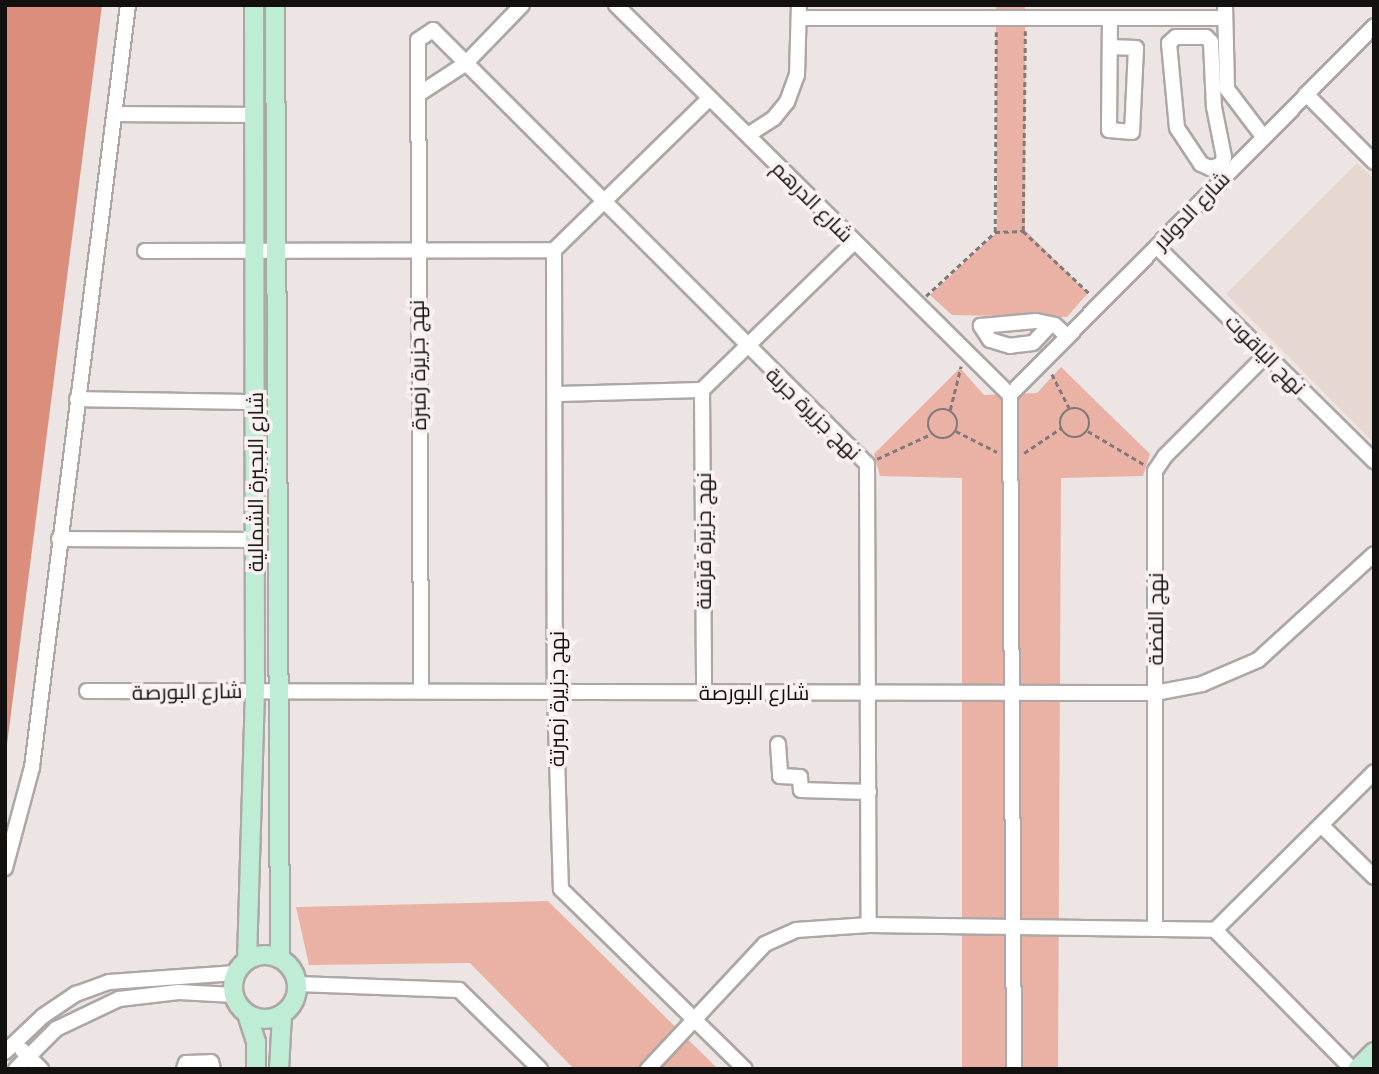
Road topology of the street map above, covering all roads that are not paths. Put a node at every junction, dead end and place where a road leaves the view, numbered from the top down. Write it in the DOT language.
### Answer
graph roads {
  1 [pos="128,5"];
  2 [pos="254,5"];
  3 [pos="275,5"];
  4 [pos="522,5"];
  5 [pos="616,5"];
  6 [pos="799,11"];
  7 [pos="1140,11"];
  8 [pos="889,12"];
  9 [pos="1224,12"];
  10 [pos="1110,18"];
  11 [pos="1374,26"];
  12 [pos="418,40"];
  13 [pos="1110,47"];
  14 [pos="465,64"];
  15 [pos="1306,93"];
  16 [pos="419,94"];
  17 [pos="709,99"];
  18 [pos="1214,107"];
  19 [pos="1239,110"];
  20 [pos="114,114"];
  21 [pos="254,115"];
  22 [pos="748,135"];
  23 [pos="1262,135"];
  24 [pos="1374,162"];
  25 [pos="603,200"];
  26 [pos="853,242"];
  27 [pos="1157,247"];
  28 [pos="554,250"];
  29 [pos="145,251"];
  30 [pos="254,251"];
  31 [pos="275,252"];
  32 [pos="416,253"];
  33 [pos="1049,326"];
  34 [pos="1068,336"];
  35 [pos="990,340"];
  36 [pos="747,348"];
  37 [pos="967,354"];
  38 [pos="1266,355"];
  39 [pos="702,390"];
  40 [pos="557,394"];
  41 [pos="1010,395"];
  42 [pos="76,399"];
  43 [pos="256,402"];
  44 [pos="1374,461"];
  45 [pos="59,538"];
  46 [pos="255,540"];
  47 [pos="1374,554"];
  48 [pos="421,689"];
  49 [pos="255,690"];
  50 [pos="277,690"];
  51 [pos="555,690"];
  52 [pos="87,691"];
  53 [pos="704,692"];
  54 [pos="869,692"];
  55 [pos="1014,692"];
  56 [pos="1155,693"];
  57 [pos="778,744"];
  58 [pos="1374,772"];
  59 [pos="869,792"];
  60 [pos="1321,825"];
  61 [pos="5,868"];
  62 [pos="1374,877"];
  63 [pos="869,925"];
  64 [pos="1015,929"];
  65 [pos="1155,929"];
  66 [pos="1215,930"];
  67 [pos="280,957"];
  68 [pos="241,966"];
  69 [pos="298,984"];
  70 [pos="234,995"];
  71 [pos="247,1014"];
  72 [pos="282,1015"];
  73 [pos="692,1017"];
  74 [pos="10,1047"];
  75 [pos="1374,1052"];
  76 [pos="28,1056"];
  77 [pos="16,1069"];
  78 [pos="41,1069"];
  79 [pos="184,1069"];
  80 [pos="213,1069"];
  81 [pos="256,1069"];
  82 [pos="279,1069"];
  83 [pos="540,1069"];
  84 [pos="648,1069"];
  85 [pos="745,1069"];
  86 [pos="1014,1069"];
  87 [pos="1355,1069"];
  1 -- 20 [label="street"];
  2 -- 21 [label="main road, شارع البحيرة الشمالية"];
  3 -- 31 [label="main road, شارع البحيرة الشمالية"];
  4 -- 14 [label="street"];
  5 -- 17 [label="street, شارع الدرهم"];
  6 -- 8 [label="street"];
  6 -- 22 [label="street"];
  7 -- 9 [label="street"];
  7 -- 10 [label="street"];
  8 -- 10 [label="street"];
  9 -- 19 [label="street"];
  10 -- 13 [label="street"];
  11 -- 15 [label="street, شارع الدولار"];
  12 -- 14 [label="street, نهج جزيرة جربة"];
  12 -- 16 [label="street, نهج جزيرة زمبرة"];
  13 -- 13 [label="street"];
  14 -- 16 [label="street"];
  14 -- 25 [label="street, نهج جزيرة جربة"];
  15 -- 23 [label="street, شارع الدولار"];
  15 -- 24 [label="street"];
  16 -- 32 [label="street, نهج جزيرة زمبرة"];
  17 -- 22 [label="street, شارع الدرهم"];
  17 -- 25 [label="street"];
  18 -- 18 [label="street"];
  18 -- 19 [label="street"];
  19 -- 23 [label="street"];
  20 -- 21 [label="street"];
  20 -- 42 [label="street"];
  21 -- 30 [label="main road, شارع البحيرة الشمالية"];
  22 -- 26 [label="street, شارع الدرهم"];
  23 -- 27 [label="street, شارع الدولار"];
  25 -- 28 [label="street"];
  25 -- 36 [label="street, نهج جزيرة جربة"];
  26 -- 36 [label="street"];
  26 -- 37 [label="street, شارع الدرهم"];
  27 -- 34 [label="street, شارع الدولار"];
  27 -- 38 [label="street, نهج الياقوت"];
  28 -- 32 [label="street"];
  28 -- 40 [label="street, نهج جزيرة زمبرتة"];
  29 -- 30 [label="street"];
  30 -- 31 [label="street"];
  30 -- 43 [label="main road, شارع البحيرة الشمالية"];
  31 -- 32 [label="street"];
  31 -- 50 [label="main road, شارع البحيرة الشمالية"];
  32 -- 48 [label="street, نهج جزيرة زمبرة"];
  33 -- 34 [label="street"];
  33 -- 35 [label="street"];
  33 -- 35 [label="street"];
  34 -- 41 [label="street, شارع الدولار"];
  35 -- 37 [label="street"];
  36 -- 39 [label="street"];
  36 -- 54 [label="street, نهج جزيرة جربة"];
  37 -- 41 [label="street, شارع الدرهم"];
  38 -- 44 [label="street, نهج الياقوت"];
  38 -- 56 [label="street, نهج الفضة"];
  39 -- 40 [label="street"];
  39 -- 53 [label="street, نهج جزيرة قرقنة"];
  40 -- 51 [label="street, نهج جزيرة زمبرتة"];
  41 -- 55 [label="street"];
  42 -- 43 [label="street"];
  42 -- 45 [label="street"];
  43 -- 46 [label="main road, شارع البحيرة الشمالية"];
  45 -- 46 [label="street"];
  45 -- 61 [label="street"];
  46 -- 49 [label="main road, شارع البحيرة الشمالية"];
  47 -- 56 [label="street, شارع البورصة"];
  48 -- 50 [label="street, شارع البورصة"];
  48 -- 51 [label="street, شارع البورصة"];
  49 -- 50 [label="street, شارع البورصة"];
  49 -- 52 [label="street, شارع البورصة"];
  49 -- 68 [label="main road, شارع البحيرة الشمالية"];
  50 -- 67 [label="main road, شارع البحيرة الشمالية"];
  51 -- 53 [label="street, شارع البورصة"];
  51 -- 73 [label="street, نهج جزيرة زمبرتة"];
  53 -- 54 [label="street, شارع البورصة"];
  54 -- 55 [label="street, شارع البورصة"];
  54 -- 59 [label="street, نهج جزيرة جربة"];
  55 -- 56 [label="street, شارع البورصة"];
  55 -- 64 [label="street"];
  56 -- 65 [label="street, نهج الفضة"];
  57 -- 59 [label="street"];
  58 -- 60 [label="street"];
  59 -- 63 [label="street, نهج جزيرة جربة"];
  60 -- 62 [label="street"];
  60 -- 66 [label="street"];
  63 -- 64 [label="street"];
  63 -- 73 [label="street"];
  64 -- 65 [label="street"];
  64 -- 86 [label="street"];
  65 -- 66 [label="street"];
  66 -- 87 [label="street"];
  67 -- 68 [label="main road"];
  67 -- 69 [label="main road"];
  68 -- 70 [label="main road"];
  68 -- 74 [label="street"];
  69 -- 72 [label="main road"];
  69 -- 83 [label="street"];
  70 -- 71 [label="main road"];
  70 -- 76 [label="street"];
  71 -- 72 [label="main road"];
  71 -- 81 [label="main road"];
  72 -- 82 [label="main road"];
  73 -- 84 [label="street"];
  73 -- 85 [label="street, نهج جزيرة زمبرتة"];
  74 -- 76 [label="street"];
  75 -- 87 [label="main road"];
  76 -- 77 [label="street"];
  76 -- 78 [label="street"];
  79 -- 80 [label="street"];
}
